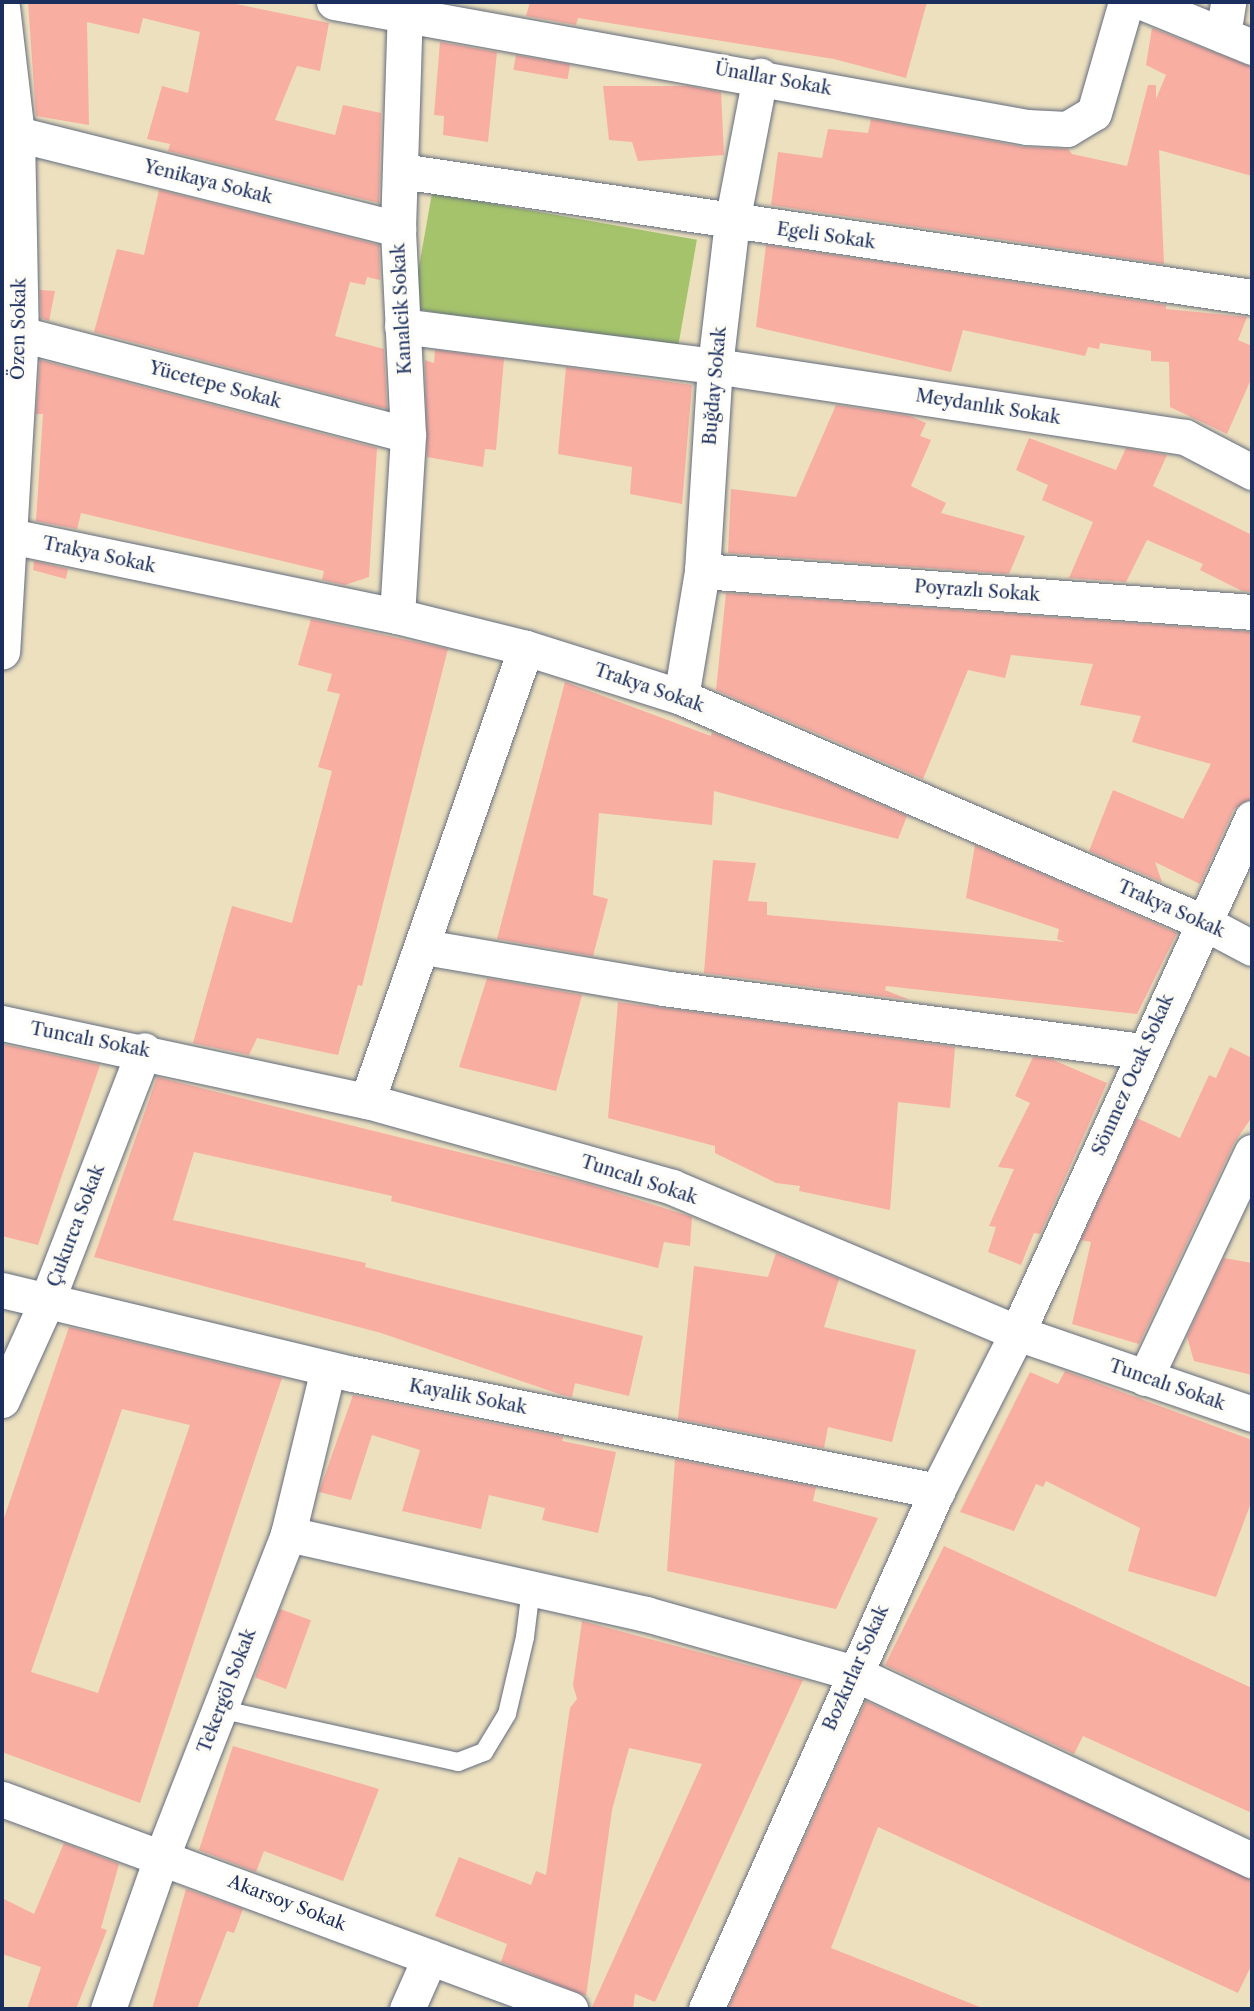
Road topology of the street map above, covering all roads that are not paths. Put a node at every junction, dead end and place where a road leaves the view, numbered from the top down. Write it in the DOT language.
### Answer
graph roads {
  1 [pos="334,2"];
  2 [pos="1126,2"];
  3 [pos="1142,2"];
  4 [pos="2,7"];
  5 [pos="405,9"];
  6 [pos="1234,28"];
  7 [pos="760,76"];
  8 [pos="17,134"];
  9 [pos="401,171"];
  10 [pos="732,222"];
  11 [pos="398,229"];
  12 [pos="1252,297"];
  13 [pos="402,326"];
  14 [pos="21,334"];
  15 [pos="715,366"];
  16 [pos="408,435"];
  17 [pos="1252,472"];
  18 [pos="10,536"];
  19 [pos="702,571"];
  20 [pos="1252,612"];
  21 [pos="397,616"];
  22 [pos="526,648"];
  23 [pos="2,651"];
  24 [pos="681,697"];
  25 [pos="1252,818"];
  26 [pos="1203,922"];
  27 [pos="424,947"];
  28 [pos="1252,948"];
  29 [pos="2,1023"];
  30 [pos="144,1050"];
  31 [pos="1143,1051"];
  32 [pos="367,1101"];
  33 [pos="1252,1152"];
  34 [pos="2,1290"];
  35 [pos="46,1303"];
  36 [pos="1017,1333"];
  37 [pos="328,1368"];
  38 [pos="1145,1378"];
  39 [pos="2,1400"];
  40 [pos="1252,1414"];
  41 [pos="937,1491"];
  42 [pos="288,1534"];
  43 [pos="531,1588"];
  44 [pos="854,1673"];
  45 [pos="219,1709"];
  46 [pos="2,1799"];
  47 [pos="162,1856"];
  48 [pos="1252,1860"];
  49 [pos="430,1956"];
  50 [pos="108,2009"];
  51 [pos="407,2009"];
  52 [pos="570,2009"];
  53 [pos="706,2009"];
  1 -- 5 [label="street, Ünallar Sokak"];
  2 -- 7 [label="street, Ünallar Sokak"];
  3 -- 6 [label="street"];
  4 -- 8 [label="street, Özen Sokak"];
  5 -- 7 [label="street, Ünallar Sokak"];
  5 -- 9 [label="street, Kanalcik Sokak"];
  7 -- 10 [label="street, Buğday Sokak"];
  8 -- 11 [label="street, Yenikaya Sokak"];
  8 -- 14 [label="street, Özen Sokak"];
  9 -- 10 [label="street, Egeli Sokak"];
  9 -- 11 [label="street, Kanalcik Sokak"];
  10 -- 12 [label="street, Egeli Sokak"];
  10 -- 15 [label="street, Buğday Sokak"];
  11 -- 13 [label="street, Kanalcik Sokak"];
  13 -- 15 [label="street, Meydanlık Sokak"];
  13 -- 16 [label="street, Kanalcik Sokak"];
  14 -- 16 [label="street, Yücetepe Sokak"];
  14 -- 18 [label="street, Özen Sokak"];
  15 -- 17 [label="street, Meydanlık Sokak"];
  15 -- 19 [label="street, Buğday Sokak"];
  16 -- 21 [label="street, Kanalcik Sokak"];
  18 -- 21 [label="street, Trakya Sokak"];
  18 -- 23 [label="street, Özen Sokak"];
  19 -- 20 [label="street, Poyrazlı Sokak"];
  19 -- 24 [label="street, Buğday Sokak"];
  21 -- 22 [label="street, Trakya Sokak"];
  22 -- 24 [label="street, Trakya Sokak"];
  22 -- 27 [label="street"];
  24 -- 26 [label="street, Trakya Sokak"];
  25 -- 26 [label="street, Sönmez Ocak Sokak"];
  26 -- 28 [label="street, Trakya Sokak"];
  26 -- 31 [label="street, Sönmez Ocak Sokak"];
  27 -- 31 [label="street"];
  27 -- 32 [label="street"];
  29 -- 30 [label="street, Tuncalı Sokak"];
  30 -- 32 [label="street, Tuncalı Sokak"];
  30 -- 35 [label="street, Çukurca Sokak"];
  31 -- 36 [label="street, Sönmez Ocak Sokak"];
  32 -- 36 [label="street, Tuncalı Sokak"];
  33 -- 38 [label="street"];
  34 -- 35 [label="street, Kayalik Sokak"];
  35 -- 37 [label="street, Kayalik Sokak"];
  35 -- 39 [label="street, Çukurca Sokak"];
  36 -- 38 [label="street, Tuncalı Sokak"];
  36 -- 41 [label="street, Bozkırlar Sokak"];
  37 -- 41 [label="street, Kayalik Sokak"];
  37 -- 42 [label="street, Tekergöl Sokak"];
  38 -- 40 [label="street, Tuncalı Sokak"];
  41 -- 44 [label="street, Bozkırlar Sokak"];
  42 -- 43 [label="street"];
  42 -- 45 [label="street, Tekergöl Sokak"];
  43 -- 44 [label="street"];
  43 -- 45 [label="lane"];
  44 -- 48 [label="street"];
  44 -- 53 [label="street, Bozkırlar Sokak"];
  45 -- 47 [label="street, Tekergöl Sokak"];
  46 -- 47 [label="street, Akarsoy Sokak"];
  47 -- 49 [label="street, Akarsoy Sokak"];
  47 -- 50 [label="street, Tekergöl Sokak"];
  49 -- 51 [label="street"];
  49 -- 52 [label="street, Akarsoy Sokak"];
}
